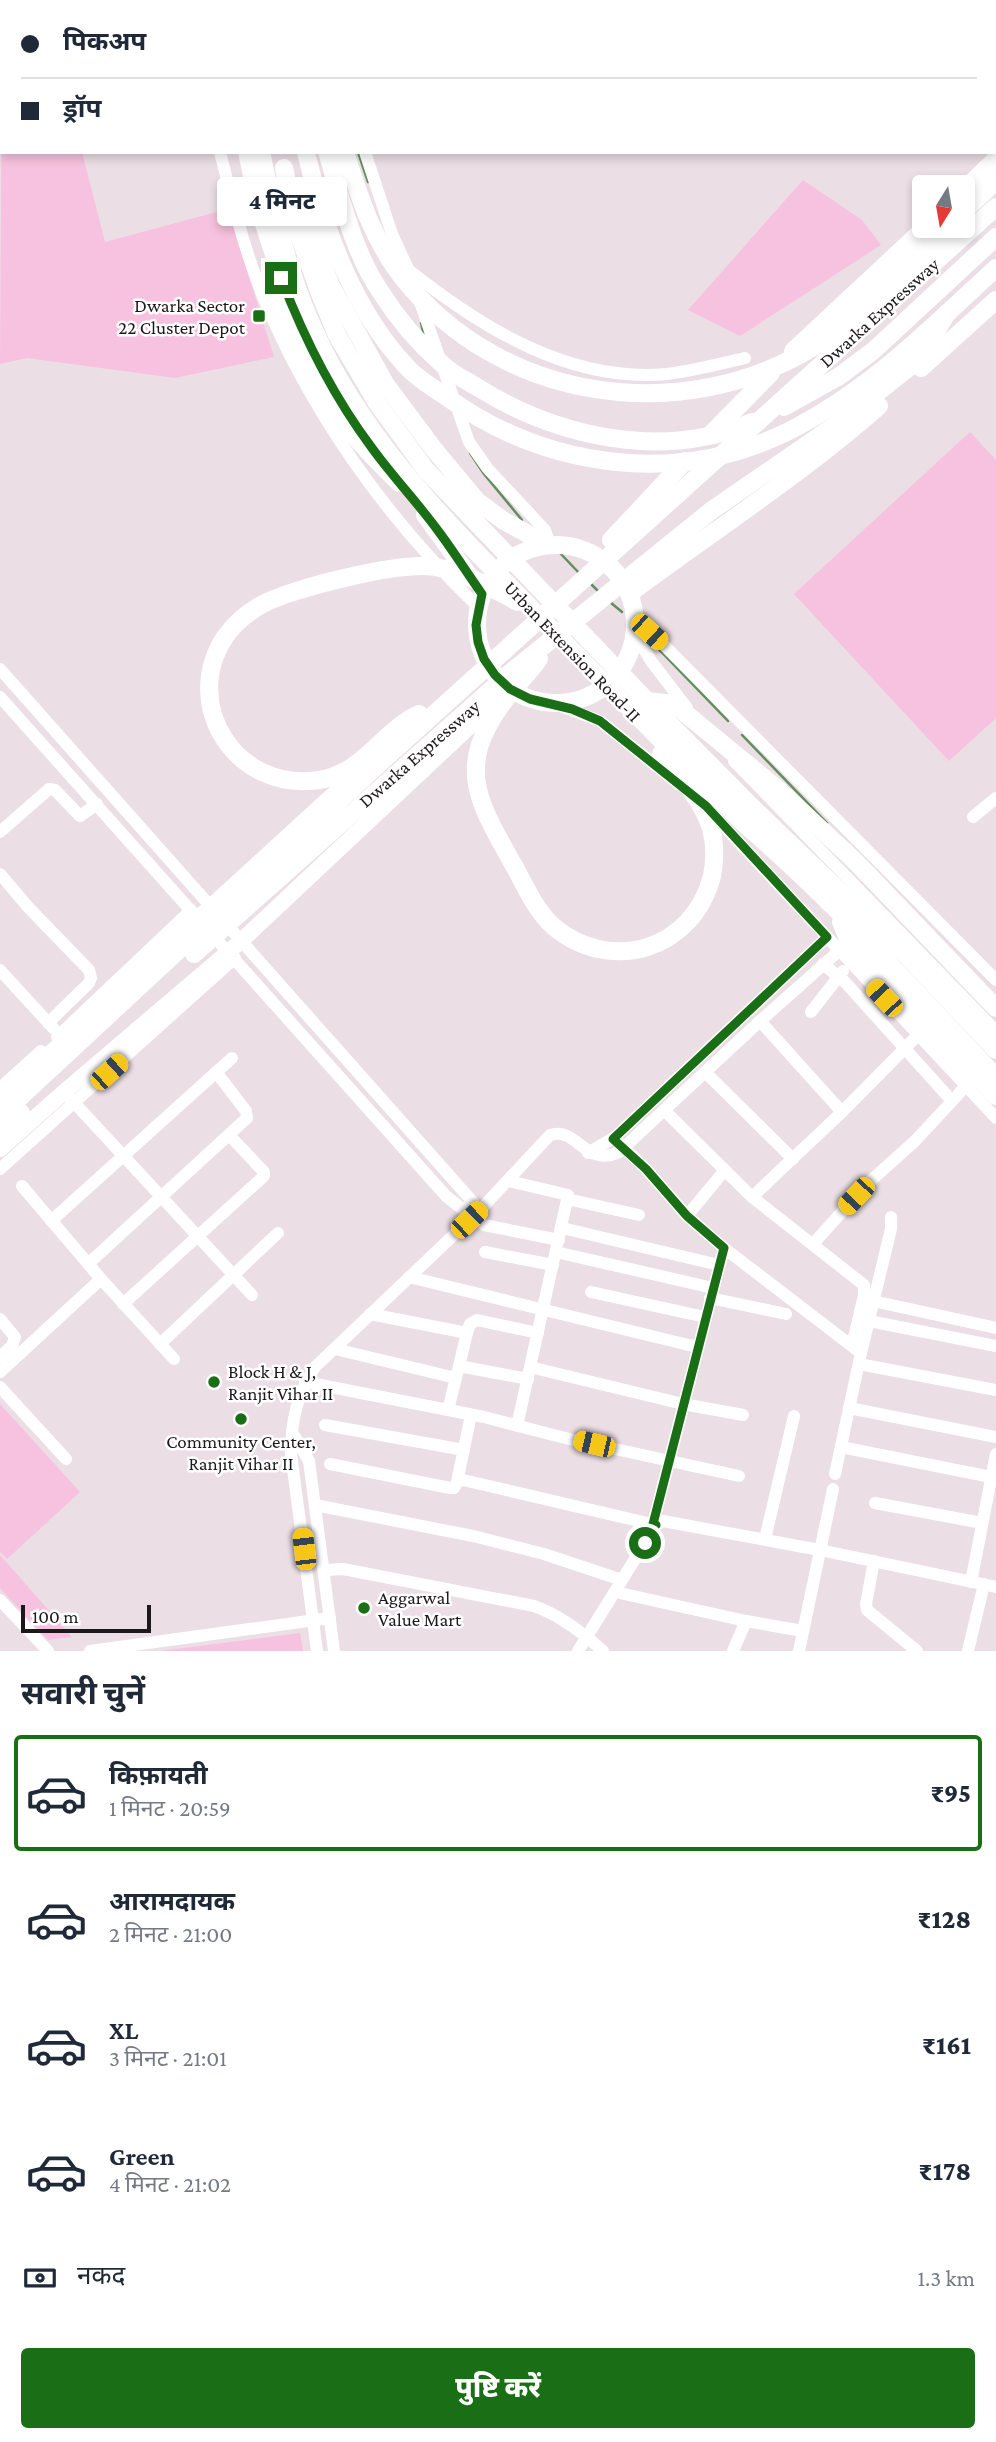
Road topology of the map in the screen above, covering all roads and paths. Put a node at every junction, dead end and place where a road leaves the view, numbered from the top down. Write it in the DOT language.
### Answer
graph roads {
  1 [pos="220,154"];
  2 [pos="237,154"];
  3 [pos="247,154"];
  4 [pos="261,154"];
  5 [pos="306,154"];
  6 [pos="328,154"];
  7 [pos="346,154"];
  8 [pos="366,154"];
  9 [pos="996,159"];
  10 [pos="282,160"];
  11 [pos="975,179"];
  12 [pos="996,181"];
  13 [pos="975,201"];
  14 [pos="996,207"];
  15 [pos="996,237"];
  16 [pos="914,238"];
  17 [pos="936,238"];
  18 [pos="996,268"];
  19 [pos="409,271"];
  20 [pos="996,300"];
  21 [pos="947,313"];
  22 [pos="746,358"];
  23 [pos="447,523"];
  24 [pos="546,545"];
  25 [pos="599,557"];
  26 [pos="630,593"];
  27 [pos="480,601"];
  28 [pos="531,608"];
  29 [pos="635,625"];
  30 [pos="551,641"];
  31 [pos="484,659"];
  32 [pos="0,669"];
  33 [pos="510,689"];
  34 [pos="0,697"];
  35 [pos="447,701"];
  36 [pos="552,703"];
  37 [pos="641,708"];
  38 [pos="996,798"];
  39 [pos="97,804"];
  40 [pos="973,817"];
  41 [pos="0,832"];
  42 [pos="0,874"];
  43 [pos="837,911"];
  44 [pos="200,912"];
  45 [pos="827,937"];
  46 [pos="234,950"];
  47 [pos="840,950"];
  48 [pos="850,961"];
  49 [pos="823,964"];
  50 [pos="0,970"];
  51 [pos="269,975"];
  52 [pos="838,976"];
  53 [pos="996,981"];
  54 [pos="257,985"];
  55 [pos="996,1008"];
  56 [pos="811,1012"];
  57 [pos="760,1021"];
  58 [pos="48,1023"];
  59 [pos="996,1031"];
  60 [pos="59,1035"];
  61 [pos="918,1035"];
  62 [pos="905,1049"];
  63 [pos="996,1050"];
  64 [pos="232,1058"];
  65 [pos="216,1072"];
  66 [pos="705,1072"];
  67 [pos="996,1077"];
  68 [pos="966,1086"];
  69 [pos="0,1088"];
  70 [pos="996,1096"];
  71 [pos="70,1097"];
  72 [pos="0,1099"];
  73 [pos="952,1101"];
  74 [pos="665,1111"];
  75 [pos="842,1112"];
  76 [pos="996,1118"];
  77 [pos="2,1123"];
  78 [pos="229,1135"];
  79 [pos="613,1139"];
  80 [pos="625,1148"];
  81 [pos="0,1149"];
  82 [pos="588,1153"];
  83 [pos="124,1156"];
  84 [pos="793,1159"];
  85 [pos="0,1168"];
  86 [pos="725,1170"];
  87 [pos="509,1181"];
  88 [pos="22,1186"];
  89 [pos="161,1196"];
  90 [pos="752,1197"];
  91 [pos="567,1199"];
  92 [pos="480,1210"];
  93 [pos="639,1215"];
  94 [pos="687,1216"];
  95 [pos="891,1217"];
  96 [pos="51,1221"];
  97 [pos="484,1225"];
  98 [pos="278,1233"];
  99 [pos="197,1235"];
  100 [pos="813,1244"];
  101 [pos="558,1246"];
  102 [pos="724,1248"];
  103 [pos="485,1252"];
  104 [pos="88,1264"];
  105 [pos="719,1265"];
  106 [pos="233,1275"];
  107 [pos="409,1277"];
  108 [pos="101,1279"];
  109 [pos="591,1292"];
  110 [pos="711,1293"];
  111 [pos="251,1295"];
  112 [pos="873,1301"];
  113 [pos="123,1304"];
  114 [pos="542,1309"];
  115 [pos="370,1314"];
  116 [pos="786,1314"];
  117 [pos="705,1317"];
  118 [pos="0,1319"];
  119 [pos="869,1321"];
  120 [pos="996,1328"];
  121 [pos="467,1333"];
  122 [pos="538,1333"];
  123 [pos="160,1344"];
  124 [pos="996,1346"];
  125 [pos="697,1347"];
  126 [pos="335,1349"];
  127 [pos="857,1354"];
  128 [pos="0,1357"];
  129 [pos="174,1359"];
  130 [pos="0,1372"];
  131 [pos="458,1372"];
  132 [pos="529,1373"];
  133 [pos="305,1382"];
  134 [pos="0,1387"];
  135 [pos="996,1390"];
  136 [pos="683,1404"];
  137 [pos="849,1408"];
  138 [pos="449,1410"];
  139 [pos="471,1415"];
  140 [pos="743,1415"];
  141 [pos="794,1416"];
  142 [pos="326,1425"];
  143 [pos="517,1426"];
  144 [pos="291,1432"];
  145 [pos="996,1437"];
  146 [pos="841,1447"];
  147 [pos="464,1450"];
  148 [pos="996,1454"];
  149 [pos="66,1459"];
  150 [pos="668,1461"];
  151 [pos="330,1464"];
  152 [pos="835,1474"];
  153 [pos="739,1476"];
  154 [pos="991,1477"];
  155 [pos="457,1482"];
  156 [pos="833,1489"];
  157 [pos="875,1503"];
  158 [pos="315,1505"];
  159 [pos="982,1523"];
  160 [pos="654,1524"];
  161 [pos="765,1539"];
  162 [pos="820,1550"];
  163 [pos="874,1561"];
  164 [pos="324,1570"];
  165 [pos="622,1580"];
  166 [pos="984,1584"];
  167 [pos="615,1592"];
  168 [pos="0,1600"];
  169 [pos="330,1618"];
  170 [pos="312,1621"];
  171 [pos="746,1621"];
  172 [pos="803,1631"];
  173 [pos="587,1637"];
  174 [pos="48,1651"];
  175 [pos="90,1651"];
  176 [pos="317,1651"];
  177 [pos="334,1651"];
  178 [pos="578,1651"];
  179 [pos="603,1651"];
  180 [pos="733,1651"];
  181 [pos="799,1651"];
  182 [pos="917,1651"];
  183 [pos="968,1651"];
  1 -- 27 [label="street"];
  2 -- 23 [label="highway"];
  3 -- 27 [label="highway"];
  4 -- 23 [label="highway, Urban Extension Road-II"];
  5 -- 21 [label="highway, Dwarka Expressway"];
  6 -- 15 [label="highway, Dwarka Expressway"];
  7 -- 17 [label="highway"];
  8 -- 19 [label="street"];
  9 -- 11 [label="highway"];
  10 -- 24 [label="highway"];
  10 -- 37 [label="highway, Urban Extension Road-II"];
  12 -- 13 [label="highway"];
  14 -- 35 [label="highway, Dwarka Expressway"];
  16 -- 25 [label="highway"];
  18 -- 21 [label="highway, Dwarka Expressway"];
  19 -- 22 [label="street"];
  19 -- 24 [label="street"];
  20 -- 26 [label="highway"];
  21 -- 30 [label="highway, Dwarka Expressway"];
  23 -- 28 [label="highway, Urban Extension Road-II"];
  24 -- 25 [label="highway"];
  24 -- 27 [label="highway"];
  25 -- 26 [label="highway"];
  26 -- 29 [label="highway"];
  27 -- 31 [label="highway"];
  28 -- 35 [label="highway"];
  28 -- 37 [label="highway, Urban Extension Road-II"];
  29 -- 36 [label="highway"];
  29 -- 53 [label="street"];
  29 -- 59 [label="street"];
  30 -- 37 [label="highway"];
  30 -- 77 [label="highway, Dwarka Expressway"];
  31 -- 33 [label="highway"];
  31 -- 44 [label="main road"];
  32 -- 44 [label="street"];
  33 -- 36 [label="highway"];
  33 -- 46 [label="main road"];
  34 -- 39 [label="street"];
  35 -- 77 [label="highway, Dwarka Expressway"];
  36 -- 45 [label="street"];
  37 -- 43 [label="highway, Urban Extension Road-II"];
  37 -- 55 [label="highway"];
  37 -- 63 [label="highway, Urban Extension Road-II"];
  38 -- 40 [label="street"];
  39 -- 41 [label="street"];
  39 -- 44 [label="street"];
  42 -- 58 [label="street"];
  43 -- 67 [label="highway, Urban Extension Road-II"];
  43 -- 70 [label="highway"];
  44 -- 46 [label="street"];
  44 -- 60 [label="street"];
  44 -- 72 [label="main road"];
  45 -- 47 [label="street"];
  45 -- 79 [label="street"];
  46 -- 51 [label="street"];
  46 -- 54 [label="street"];
  46 -- 71 [label="main road"];
  47 -- 48 [label="street"];
  47 -- 49 [label="street"];
  48 -- 52 [label="street"];
  48 -- 61 [label="street"];
  49 -- 52 [label="street"];
  49 -- 57 [label="street"];
  50 -- 58 [label="street"];
  51 -- 54 [label="street"];
  51 -- 92 [label="street"];
  52 -- 56 [label="street"];
  52 -- 62 [label="street"];
  54 -- 92 [label="street"];
  57 -- 66 [label="street"];
  57 -- 75 [label="street"];
  58 -- 60 [label="street"];
  60 -- 69 [label="street"];
  61 -- 62 [label="street"];
  61 -- 68 [label="street"];
  62 -- 73 [label="street"];
  62 -- 75 [label="street"];
  64 -- 65 [label="street"];
  65 -- 78 [label="street"];
  65 -- 83 [label="street"];
  66 -- 74 [label="street"];
  66 -- 84 [label="street"];
  68 -- 73 [label="street"];
  68 -- 76 [label="street"];
  71 -- 81 [label="main road"];
  71 -- 83 [label="street"];
  71 -- 85 [label="street"];
  73 -- 100 [label="street"];
  74 -- 80 [label="street"];
  74 -- 86 [label="street"];
  75 -- 84 [label="street"];
  78 -- 89 [label="street"];
  78 -- 99 [label="street"];
  79 -- 80 [label="street"];
  79 -- 82 [label="street"];
  80 -- 82 [label="street"];
  80 -- 94 [label="street"];
  82 -- 87 [label="street"];
  83 -- 89 [label="street"];
  83 -- 96 [label="street"];
  84 -- 90 [label="street"];
  86 -- 90 [label="street"];
  86 -- 94 [label="street"];
  87 -- 91 [label="street"];
  87 -- 92 [label="street"];
  88 -- 96 [label="street"];
  89 -- 99 [label="street"];
  89 -- 104 [label="street"];
  90 -- 100 [label="street"];
  91 -- 93 [label="street"];
  91 -- 101 [label="street"];
  92 -- 107 [label="street"];
  94 -- 102 [label="street"];
  95 -- 112 [label="street"];
  96 -- 104 [label="street"];
  97 -- 101 [label="street"];
  98 -- 106 [label="street"];
  99 -- 106 [label="street"];
  99 -- 113 [label="street"];
  100 -- 127 [label="street"];
  101 -- 103 [label="street"];
  101 -- 105 [label="street"];
  101 -- 110 [label="street"];
  101 -- 114 [label="street"];
  102 -- 105 [label="street"];
  102 -- 127 [label="street"];
  104 -- 108 [label="street"];
  105 -- 110 [label="street"];
  106 -- 111 [label="street"];
  106 -- 123 [label="street"];
  107 -- 114 [label="street"];
  107 -- 115 [label="street"];
  108 -- 113 [label="street"];
  108 -- 130 [label="street"];
  109 -- 117 [label="street"];
  110 -- 116 [label="street"];
  110 -- 117 [label="street"];
  112 -- 119 [label="street"];
  112 -- 120 [label="street"];
  113 -- 123 [label="street"];
  114 -- 122 [label="street"];
  114 -- 125 [label="street"];
  115 -- 121 [label="street"];
  115 -- 126 [label="street"];
  117 -- 125 [label="street"];
  118 -- 128 [label="street"];
  119 -- 124 [label="street"];
  119 -- 127 [label="street"];
  121 -- 122 [label="street"];
  121 -- 131 [label="street"];
  122 -- 132 [label="street"];
  123 -- 129 [label="street"];
  125 -- 136 [label="street"];
  126 -- 131 [label="street"];
  126 -- 133 [label="street"];
  127 -- 135 [label="street"];
  127 -- 137 [label="street"];
  131 -- 132 [label="street"];
  131 -- 138 [label="street"];
  132 -- 136 [label="street"];
  132 -- 143 [label="street"];
  133 -- 138 [label="street"];
  133 -- 144 [label="street"];
  134 -- 149 [label="street"];
  136 -- 140 [label="street"];
  136 -- 150 [label="street"];
  137 -- 145 [label="street"];
  137 -- 146 [label="street"];
  138 -- 139 [label="street"];
  139 -- 143 [label="street"];
  139 -- 147 [label="street"];
  141 -- 161 [label="street"];
  142 -- 147 [label="street"];
  143 -- 150 [label="street"];
  144 -- 158 [label="street"];
  144 -- 170 [label="street"];
  146 -- 152 [label="street"];
  146 -- 154 [label="street"];
  147 -- 155 [label="street"];
  148 -- 154 [label="street"];
  150 -- 153 [label="street"];
  150 -- 160 [label="street"];
  151 -- 155 [label="street"];
  154 -- 159 [label="street"];
  155 -- 160 [label="street"];
  156 -- 162 [label="street"];
  157 -- 159 [label="street"];
  158 -- 164 [label="street"];
  158 -- 165 [label="street"];
  159 -- 166 [label="street"];
  160 -- 161 [label="street"];
  160 -- 165 [label="street"];
  161 -- 162 [label="street"];
  162 -- 163 [label="street"];
  162 -- 172 [label="street"];
  163 -- 166 [label="street"];
  163 -- 182 [label="street"];
  164 -- 169 [label="street"];
  164 -- 173 [label="street"];
  165 -- 167 [label="street"];
  166 -- 183 [label="street"];
  167 -- 171 [label="street"];
  167 -- 173 [label="street"];
  168 -- 174 [label="street"];
  169 -- 170 [label="street"];
  169 -- 177 [label="street"];
  170 -- 175 [label="street"];
  170 -- 176 [label="street"];
  171 -- 172 [label="street"];
  171 -- 180 [label="street"];
  172 -- 181 [label="street"];
  173 -- 178 [label="street"];
  173 -- 179 [label="street"];
}
